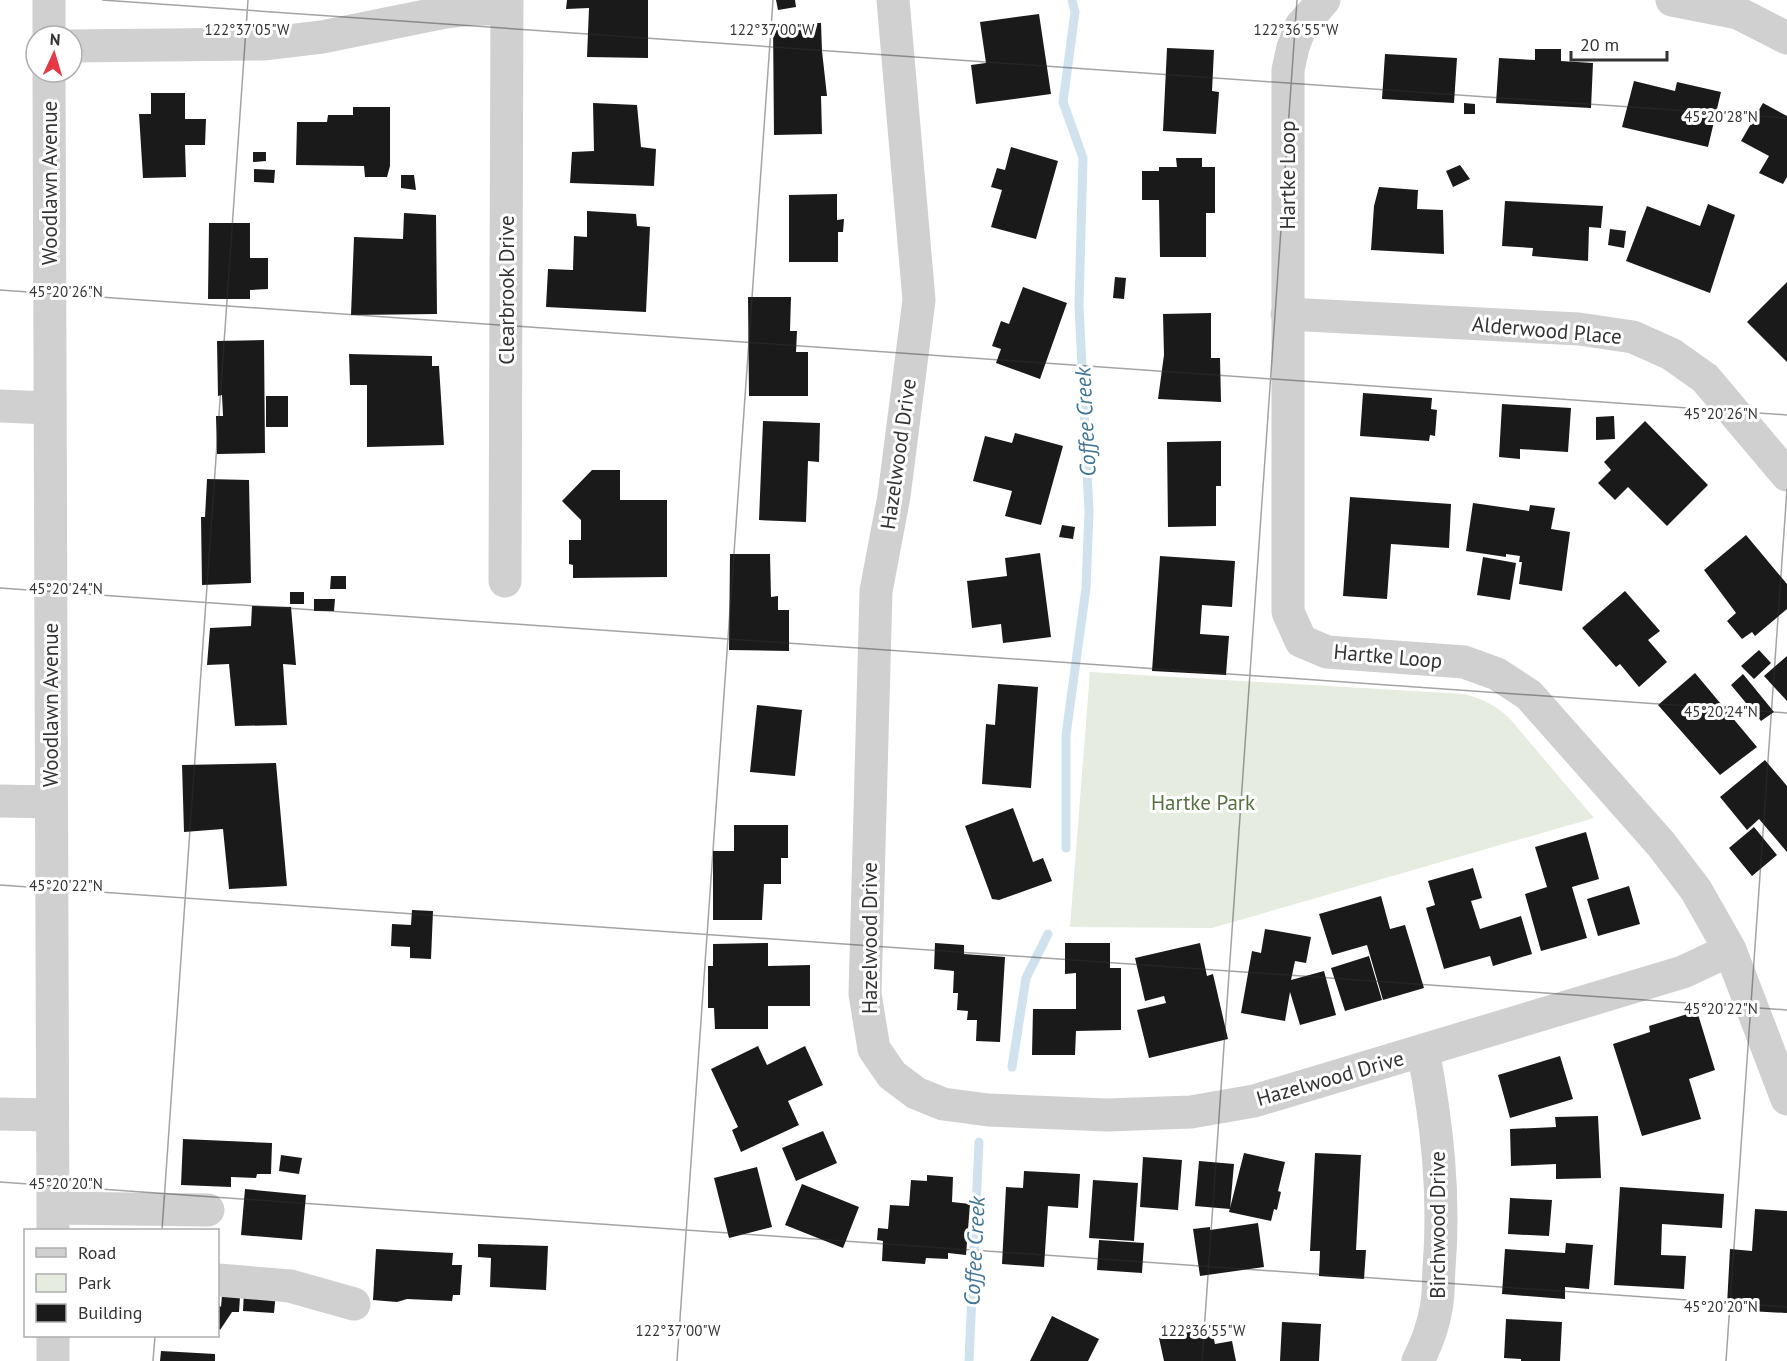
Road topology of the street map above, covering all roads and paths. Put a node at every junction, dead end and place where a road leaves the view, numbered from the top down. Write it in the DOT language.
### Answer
graph roads {
  1 [pos="49,0"];
  2 [pos="893,0"];
  3 [pos="1324,0"];
  4 [pos="1672,0"];
  5 [pos="507,4"];
  6 [pos="1738,7"];
  7 [pos="49,24"];
  8 [pos="1787,38"];
  9 [pos="84,46"];
  10 [pos="49,84"];
  11 [pos="1287,314"];
  12 [pos="0,406"];
  13 [pos="49,408"];
  14 [pos="1787,475"];
  15 [pos="505,581"];
  16 [pos="0,801"];
  17 [pos="51,802"];
  18 [pos="1730,950"];
  19 [pos="1424,1050"];
  20 [pos="1787,1099"];
  21 [pos="0,1114"];
  22 [pos="52,1115"];
  23 [pos="208,1210"];
  24 [pos="53,1220"];
  25 [pos="219,1281"];
  26 [pos="354,1304"];
  27 [pos="53,1337"];
  28 [pos="53,1361"];
  29 [pos="1418,1361"];
  1 -- 7 [label="street"];
  2 -- 19 [label="street, Hazelwood Drive"];
  3 -- 11 [label="street, Hartke Loop"];
  4 -- 6 [label="street"];
  5 -- 9 [label="street"];
  5 -- 15 [label="street, Clearbrook Drive"];
  6 -- 8 [label="street"];
  10 -- 13 [label="street, Woodlawn Avenue"];
  11 -- 14 [label="street, Alderwood Place"];
  11 -- 18 [label="street, Hartke Loop"];
  12 -- 13 [label="street"];
  13 -- 17 [label="street, Woodlawn Avenue"];
  16 -- 17 [label="street"];
  17 -- 22 [label="street, Woodlawn Avenue"];
  18 -- 19 [label="street, Hazelwood Drive"];
  18 -- 20 [label="street, Hartke Loop"];
  19 -- 29 [label="street, Birchwood Drive"];
  21 -- 22 [label="street"];
  22 -- 24 [label="street, Woodlawn Avenue"];
  23 -- 24 [label="street"];
  25 -- 26 [label="street"];
  27 -- 28 [label="street"];
}
